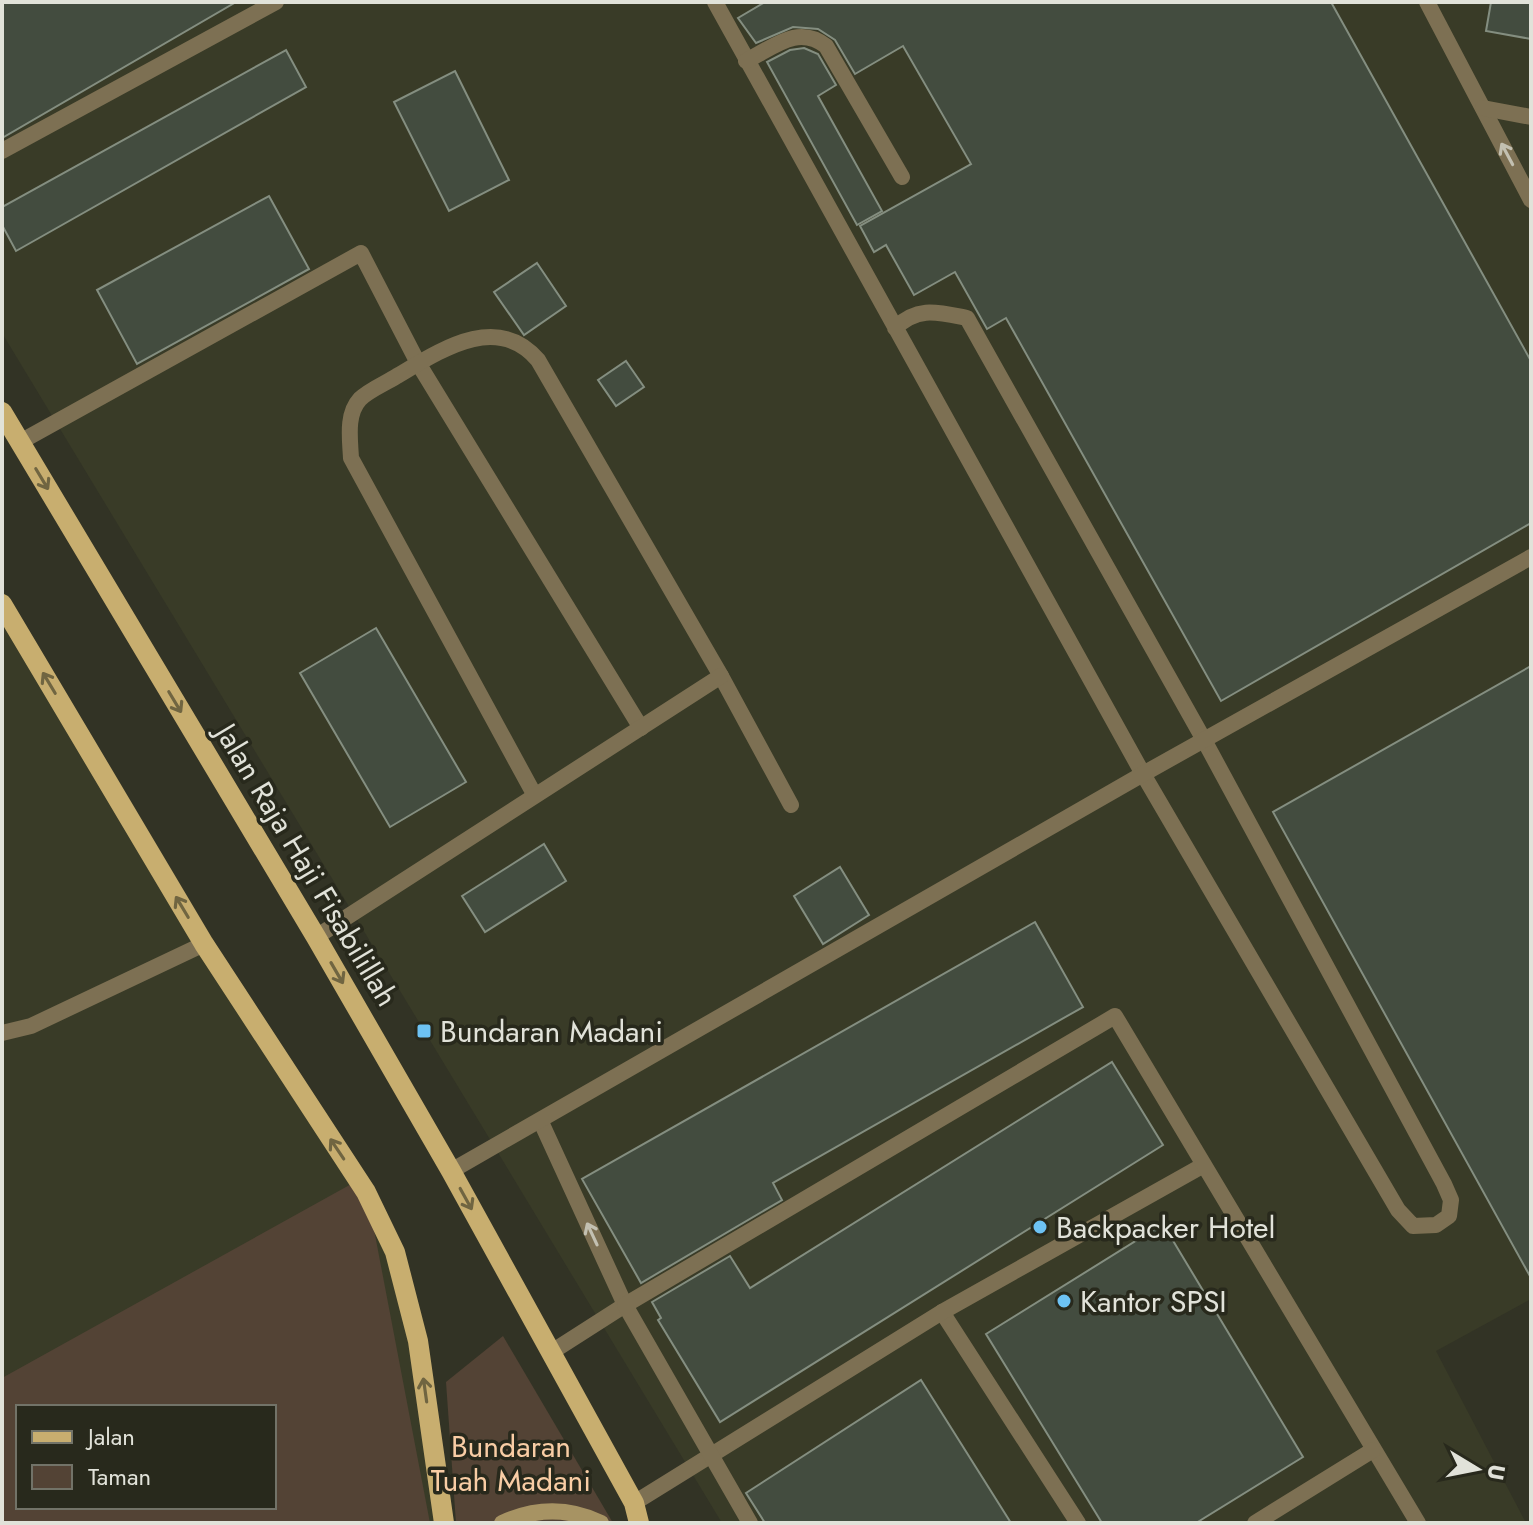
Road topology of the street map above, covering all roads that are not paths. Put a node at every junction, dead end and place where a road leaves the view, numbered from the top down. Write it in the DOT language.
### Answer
graph roads {
  1 [pos="276,2"];
  2 [pos="715,2"];
  3 [pos="1427,2"];
  4 [pos="746,61"];
  5 [pos="1483,108"];
  6 [pos="1531,117"];
  7 [pos="2,151"];
  8 [pos="902,177"];
  9 [pos="1531,200"];
  10 [pos="895,328"];
  11 [pos="418,363"];
  12 [pos="2,412"];
  13 [pos="20,442"];
  14 [pos="1531,557"];
  15 [pos="2,604"];
  16 [pos="721,676"];
  17 [pos="641,728"];
  18 [pos="1204,740"];
  19 [pos="1143,774"];
  20 [pos="534,794"];
  21 [pos="791,805"];
  22 [pos="316,937"];
  23 [pos="204,944"];
  24 [pos="2,1033"];
  25 [pos="541,1122"];
  26 [pos="1202,1166"];
  27 [pos="451,1171"];
  28 [pos="625,1305"];
  29 [pos="942,1312"];
  30 [pos="550,1353"];
  31 [pos="1373,1450"];
  32 [pos="710,1454"];
  33 [pos="634,1503"];
  34 [pos="444,1523"];
  35 [pos="502,1523"];
  36 [pos="601,1523"];
  37 [pos="639,1523"];
  38 [pos="750,1523"];
  39 [pos="1078,1523"];
  40 [pos="1255,1523"];
  41 [pos="1418,1523"];
  1 -- 7 [label="street"];
  2 -- 4 [label="street"];
  3 -- 5 [label="street"];
  4 -- 8 [label="street"];
  4 -- 10 [label="street"];
  5 -- 6 [label="street"];
  9 -- 5 [label="street, one-way"];
  10 -- 18 [label="street"];
  10 -- 19 [label="street"];
  11 -- 13 [label="street"];
  11 -- 16 [label="street"];
  11 -- 17 [label="street"];
  11 -- 20 [label="street"];
  12 -- 13 [label="main road, Jalan Raja Haji Fisabilillah"];
  13 -- 22 [label="main road, Jalan Raja Haji Fisabilillah, one-way"];
  14 -- 18 [label="street"];
  23 -- 15 [label="main road, one-way"];
  16 -- 17 [label="street"];
  16 -- 21 [label="street"];
  17 -- 20 [label="street"];
  18 -- 19 [label="street"];
  18 -- 19 [label="street"];
  19 -- 25 [label="street"];
  20 -- 22 [label="street"];
  22 -- 27 [label="main road, Jalan Raja Haji Fisabilillah, one-way"];
  23 -- 24 [label="street"];
  34 -- 23 [label="main road, one-way"];
  25 -- 27 [label="street"];
  28 -- 25 [label="street, one-way"];
  26 -- 28 [label="street"];
  26 -- 29 [label="street"];
  26 -- 31 [label="street"];
  27 -- 30 [label="main road, Jalan Raja Haji Fisabilillah, one-way"];
  28 -- 30 [label="street"];
  28 -- 32 [label="street"];
  29 -- 32 [label="street"];
  29 -- 39 [label="street"];
  30 -- 33 [label="main road, Jalan Raja Haji Fisabilillah"];
  31 -- 40 [label="street"];
  31 -- 41 [label="street"];
  32 -- 33 [label="street"];
  32 -- 38 [label="street"];
  33 -- 37 [label="main road, Jalan Raja Haji Fisabilillah"];
  35 -- 36 [label="main road"];
}
